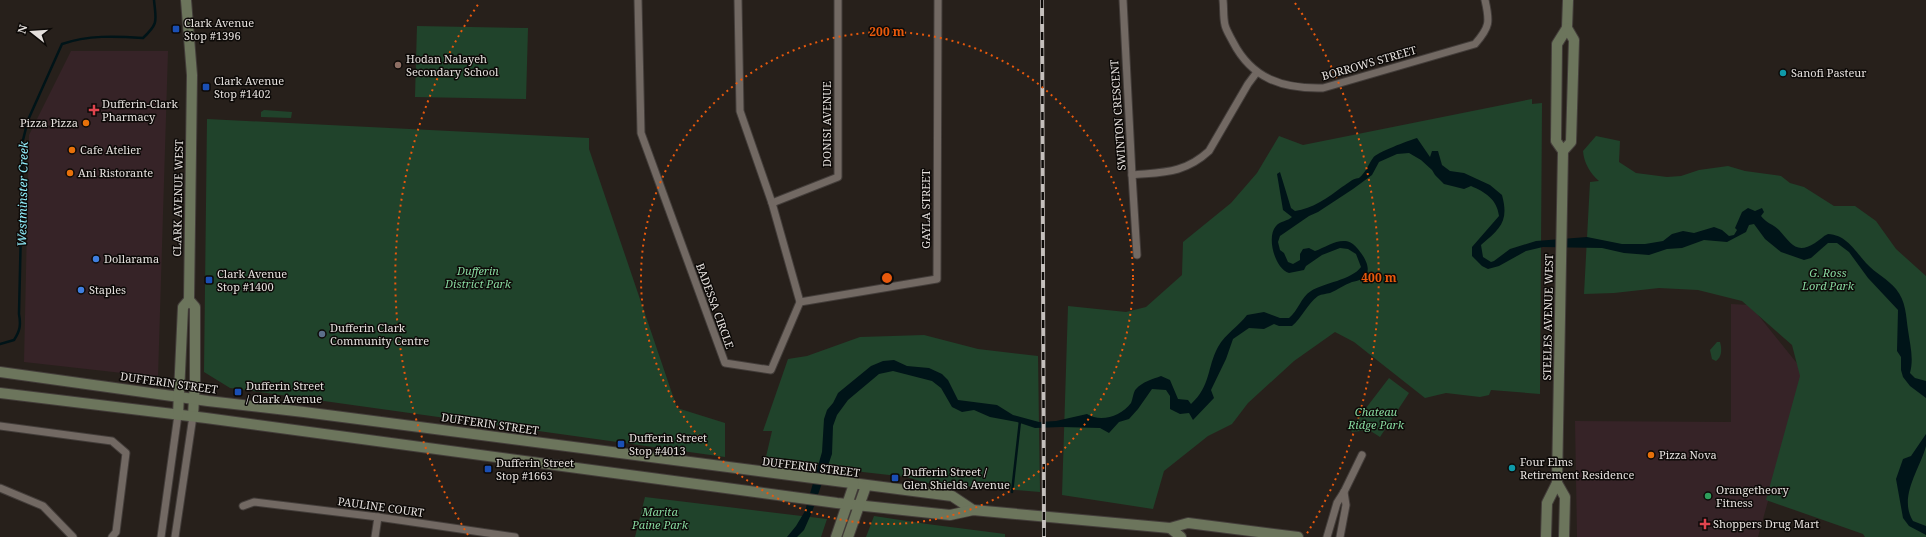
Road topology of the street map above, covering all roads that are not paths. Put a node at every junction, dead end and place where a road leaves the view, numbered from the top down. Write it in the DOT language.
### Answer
graph roads {
  1 [pos="186,0"];
  2 [pos="638,0"];
  3 [pos="738,0"];
  4 [pos="838,0"];
  5 [pos="938,0"];
  6 [pos="1123,0"];
  7 [pos="1223,0"];
  8 [pos="1485,0"];
  9 [pos="1568,0"];
  10 [pos="1566,28"];
  11 [pos="1257,72"];
  12 [pos="1556,92"];
  13 [pos="1572,93"];
  14 [pos="1563,151"];
  15 [pos="1132,175"];
  16 [pos="772,204"];
  17 [pos="1137,255"];
  18 [pos="189,300"];
  19 [pos="800,302"];
  20 [pos="0,372"];
  21 [pos="0,393"];
  22 [pos="180,396"];
  23 [pos="194,398"];
  24 [pos="178,415"];
  25 [pos="193,416"];
  26 [pos="0,426"];
  27 [pos="1362,455"];
  28 [pos="1557,483"];
  29 [pos="854,484"];
  30 [pos="866,486"];
  31 [pos="0,488"];
  32 [pos="1344,492"];
  33 [pos="847,504"];
  34 [pos="859,505"];
  35 [pos="243,506"];
  36 [pos="973,510"];
  37 [pos="378,517"];
  38 [pos="1170,528"];
  39 [pos="73,537"];
  40 [pos="112,537"];
  41 [pos="161,537"];
  42 [pos="175,537"];
  43 [pos="375,537"];
  44 [pos="515,537"];
  45 [pos="836,537"];
  46 [pos="848,537"];
  47 [pos="1181,537"];
  48 [pos="1298,537"];
  49 [pos="1327,537"];
  50 [pos="1340,537"];
  51 [pos="1546,537"];
  52 [pos="1564,537"];
  1 -- 18 [label="main road, CLARK AVENUE WEST"];
  2 -- 19 [label="street, BADESSA CIRCLE"];
  3 -- 16 [label="street"];
  4 -- 16 [label="street, DONISI AVENUE"];
  5 -- 19 [label="street, GAYLA STREET"];
  6 -- 15 [label="street, SWINTON CRESCENT"];
  7 -- 11 [label="street, BORROWS STREET"];
  8 -- 11 [label="street, BORROWS STREET"];
  9 -- 10 [label="main road, STEELES AVENUE WEST"];
  10 -- 12 [label="main road, STEELES AVENUE WEST"];
  10 -- 13 [label="main road, STEELES AVENUE WEST"];
  11 -- 15 [label="street, SWINTON CRESCENT"];
  12 -- 13 [label="main road"];
  12 -- 14 [label="main road, STEELES AVENUE WEST"];
  13 -- 14 [label="main road, STEELES AVENUE WEST"];
  14 -- 28 [label="main road, STEELES AVENUE WEST"];
  15 -- 17 [label="street"];
  16 -- 19 [label="street"];
  18 -- 22 [label="main road, CLARK AVENUE WEST"];
  18 -- 23 [label="main road, CLARK AVENUE WEST"];
  20 -- 22 [label="main road, DUFFERIN STREET"];
  21 -- 24 [label="main road, DUFFERIN STREET"];
  22 -- 23 [label="main road, DUFFERIN STREET"];
  22 -- 24 [label="main road, CLARK AVENUE WEST"];
  23 -- 25 [label="main road, CLARK AVENUE WEST"];
  23 -- 29 [label="main road, DUFFERIN STREET"];
  24 -- 25 [label="main road, DUFFERIN STREET"];
  24 -- 41 [label="street, CLARK AVENUE WEST"];
  25 -- 33 [label="main road, DUFFERIN STREET"];
  25 -- 42 [label="street, CLARK AVENUE WEST"];
  26 -- 40 [label="street"];
  27 -- 32 [label="street"];
  28 -- 51 [label="main road, STEELES AVENUE WEST"];
  28 -- 52 [label="main road, STEELES AVENUE WEST"];
  29 -- 30 [label="main road, DUFFERIN STREET"];
  29 -- 33 [label="main road"];
  30 -- 34 [label="main road"];
  30 -- 36 [label="main road, DUFFERIN STREET"];
  31 -- 39 [label="street"];
  32 -- 49 [label="street"];
  32 -- 50 [label="street"];
  33 -- 34 [label="main road, DUFFERIN STREET"];
  33 -- 45 [label="main road"];
  34 -- 36 [label="main road, DUFFERIN STREET"];
  34 -- 46 [label="main road"];
  35 -- 37 [label="street, PAULINE COURT"];
  36 -- 38 [label="main road, DUFFERIN STREET"];
  37 -- 43 [label="street"];
  37 -- 44 [label="street, PAULINE COURT"];
  38 -- 47 [label="main road"];
  38 -- 48 [label="main road, DUFFERIN STREET"];
}
